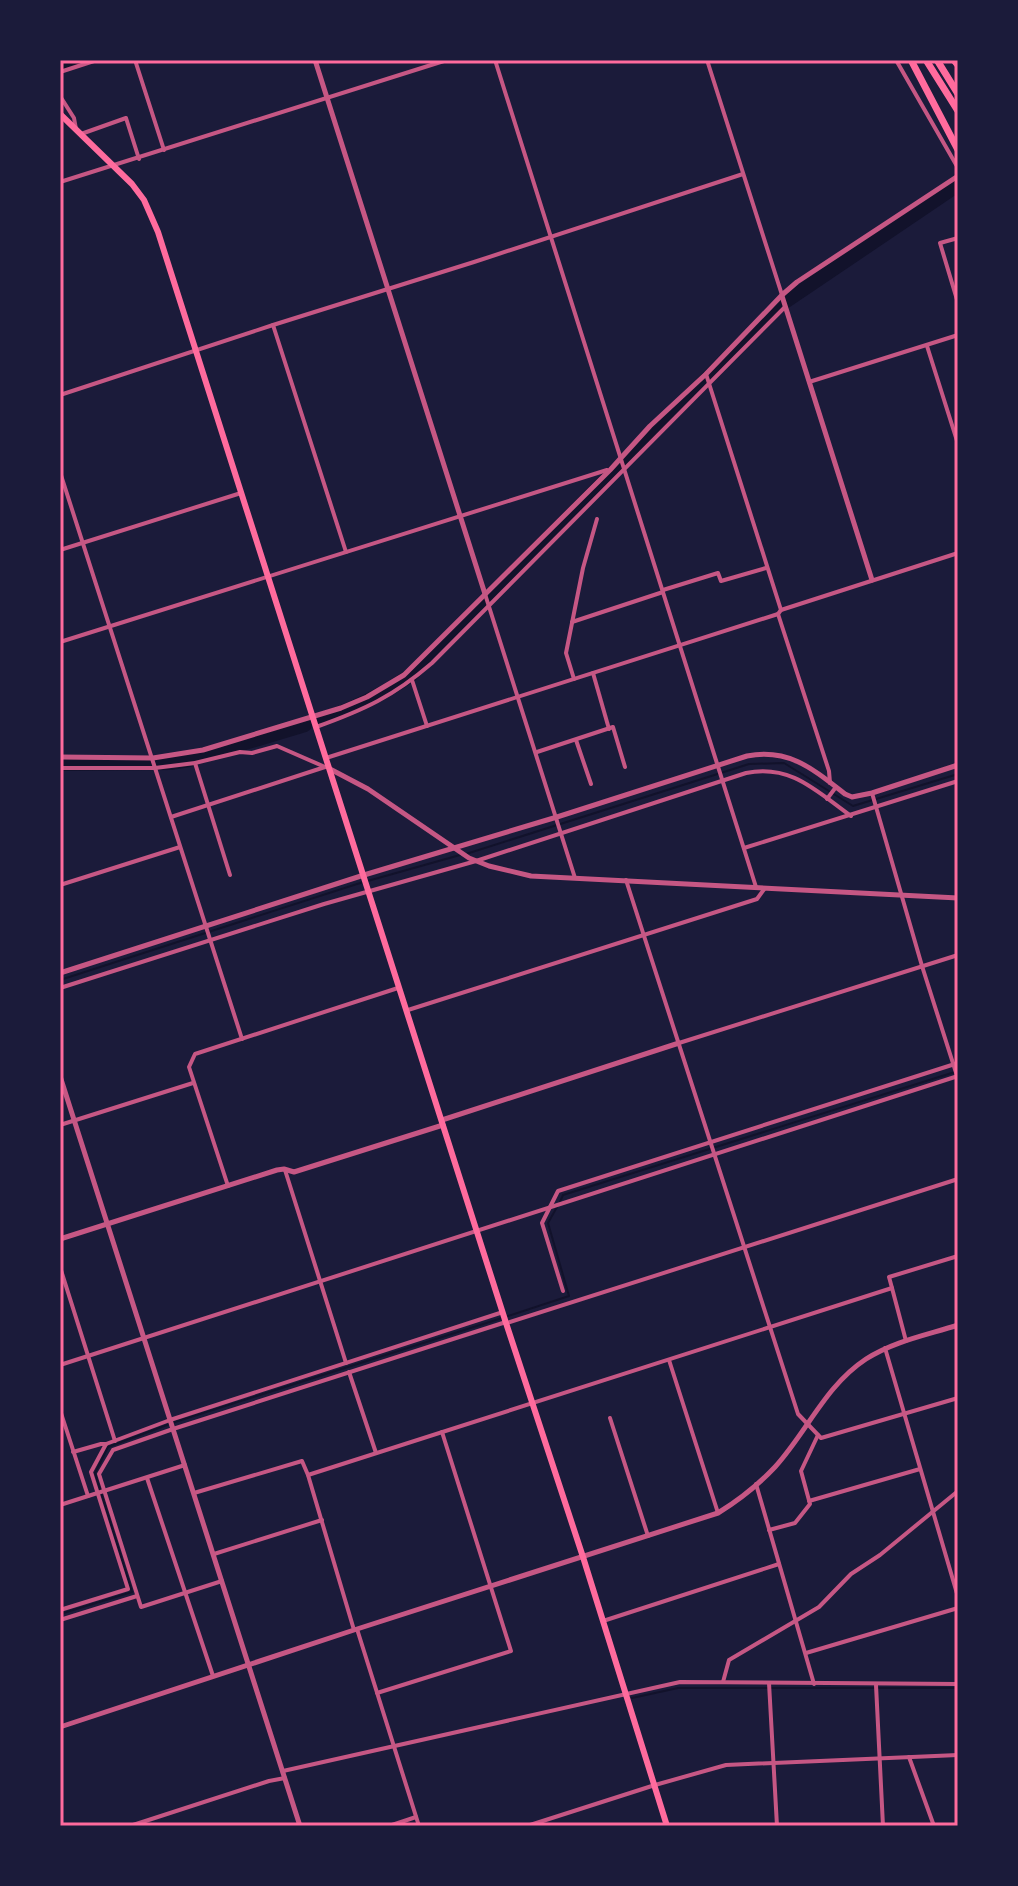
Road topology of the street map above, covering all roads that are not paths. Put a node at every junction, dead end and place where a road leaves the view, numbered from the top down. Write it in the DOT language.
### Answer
graph roads {
  1 [pos="97,60"];
  2 [pos="135,60"];
  3 [pos="315,60"];
  4 [pos="447,60"];
  5 [pos="495,60"];
  6 [pos="707,60"];
  7 [pos="896,60"];
  8 [pos="911,60"];
  9 [pos="926,60"];
  10 [pos="937,60"];
  11 [pos="954,60"];
  12 [pos="958,65"];
  13 [pos="60,72"];
  14 [pos="958,94"];
  15 [pos="60,96"];
  16 [pos="326,98"];
  17 [pos="958,111"];
  18 [pos="60,114"];
  19 [pos="78,133"];
  20 [pos="164,150"];
  21 [pos="958,150"];
  22 [pos="139,159"];
  23 [pos="114,166"];
  24 [pos="958,168"];
  25 [pos="743,174"];
  26 [pos="958,176"];
  27 [pos="60,182"];
  28 [pos="551,235"];
  29 [pos="958,238"];
  30 [pos="387,288"];
  31 [pos="784,302"];
  32 [pos="958,303"];
  33 [pos="273,325"];
  34 [pos="958,335"];
  35 [pos="927,346"];
  36 [pos="196,351"];
  37 [pos="706,374"];
  38 [pos="709,382"];
  39 [pos="809,382"];
  40 [pos="60,395"];
  41 [pos="958,444"];
  42 [pos="621,458"];
  43 [pos="624,469"];
  44 [pos="610,470"];
  45 [pos="60,472"];
  46 [pos="242,493"];
  47 [pos="460,516"];
  48 [pos="597,519"];
  49 [pos="83,542"];
  50 [pos="60,550"];
  51 [pos="346,552"];
  52 [pos="958,553"];
  53 [pos="767,567"];
  54 [pos="268,577"];
  55 [pos="872,580"];
  56 [pos="663,591"];
  57 [pos="486,596"];
  58 [pos="489,605"];
  59 [pos="779,612"];
  60 [pos="572,622"];
  61 [pos="110,626"];
  62 [pos="60,642"];
  63 [pos="680,645"];
  64 [pos="593,673"];
  65 [pos="574,679"];
  66 [pos="412,680"];
  67 [pos="519,697"];
  68 [pos="313,717"];
  69 [pos="427,726"];
  70 [pos="316,727"];
  71 [pos="609,729"];
  72 [pos="576,740"];
  73 [pos="537,753"];
  74 [pos="60,757"];
  75 [pos="153,758"];
  76 [pos="195,763"];
  77 [pos="328,765"];
  78 [pos="718,765"];
  79 [pos="958,765"];
  80 [pos="625,767"];
  81 [pos="60,768"];
  82 [pos="155,768"];
  83 [pos="723,780"];
  84 [pos="958,781"];
  85 [pos="591,784"];
  86 [pos="833,785"];
  87 [pos="872,793"];
  88 [pos="827,799"];
  89 [pos="208,805"];
  90 [pos="876,808"];
  91 [pos="851,816"];
  92 [pos="171,817"];
  93 [pos="557,817"];
  94 [pos="562,832"];
  95 [pos="180,847"];
  96 [pos="452,848"];
  97 [pos="744,848"];
  98 [pos="476,861"];
  99 [pos="230,875"];
  100 [pos="364,877"];
  101 [pos="575,878"];
  102 [pos="626,880"];
  103 [pos="60,885"];
  104 [pos="756,887"];
  105 [pos="765,888"];
  106 [pos="369,890"];
  107 [pos="902,896"];
  108 [pos="958,898"];
  109 [pos="206,926"];
  110 [pos="645,936"];
  111 [pos="211,940"];
  112 [pos="958,955"];
  113 [pos="922,966"];
  114 [pos="60,973"];
  115 [pos="400,987"];
  116 [pos="60,988"];
  117 [pos="408,1010"];
  118 [pos="242,1039"];
  119 [pos="679,1043"];
  120 [pos="955,1064"];
  121 [pos="60,1076"];
  122 [pos="958,1078"];
  123 [pos="193,1083"];
  124 [pos="74,1121"];
  125 [pos="443,1122"];
  126 [pos="60,1125"];
  127 [pos="711,1143"];
  128 [pos="714,1154"];
  129 [pos="284,1169"];
  130 [pos="958,1179"];
  131 [pos="228,1186"];
  132 [pos="549,1207"];
  133 [pos="106,1223"];
  134 [pos="477,1230"];
  135 [pos="60,1239"];
  136 [pos="744,1248"];
  137 [pos="958,1256"];
  138 [pos="60,1267"];
  139 [pos="319,1281"];
  140 [pos="892,1288"];
  141 [pos="563,1291"];
  142 [pos="505,1318"];
  143 [pos="958,1325"];
  144 [pos="769,1328"];
  145 [pos="143,1337"];
  146 [pos="906,1341"];
  147 [pos="885,1348"];
  148 [pos="89,1356"];
  149 [pos="669,1360"];
  150 [pos="346,1364"];
  151 [pos="60,1365"];
  152 [pos="349,1372"];
  153 [pos="958,1398"];
  154 [pos="532,1402"];
  155 [pos="60,1410"];
  156 [pos="904,1414"];
  157 [pos="610,1418"];
  158 [pos="170,1420"];
  159 [pos="808,1423"];
  160 [pos="173,1429"];
  161 [pos="442,1432"];
  162 [pos="818,1435"];
  163 [pos="115,1441"];
  164 [pos="106,1444"];
  165 [pos="73,1452"];
  166 [pos="376,1453"];
  167 [pos="185,1465"];
  168 [pos="920,1469"];
  169 [pos="308,1475"];
  170 [pos="147,1478"];
  171 [pos="756,1484"];
  172 [pos="105,1491"];
  173 [pos="958,1491"];
  174 [pos="97,1493"];
  175 [pos="194,1493"];
  176 [pos="88,1496"];
  177 [pos="809,1501"];
  178 [pos="60,1505"];
  179 [pos="932,1512"];
  180 [pos="718,1513"];
  181 [pos="322,1520"];
  182 [pos="769,1530"];
  183 [pos="648,1536"];
  184 [pos="213,1554"];
  185 [pos="583,1557"];
  186 [pos="779,1564"];
  187 [pos="222,1581"];
  188 [pos="492,1585"];
  189 [pos="185,1593"];
  190 [pos="137,1596"];
  191 [pos="958,1597"];
  192 [pos="958,1608"];
  193 [pos="60,1610"];
  194 [pos="60,1620"];
  195 [pos="796,1620"];
  196 [pos="602,1621"];
  197 [pos="355,1630"];
  198 [pos="806,1653"];
  199 [pos="249,1665"];
  200 [pos="213,1677"];
  201 [pos="723,1682"];
  202 [pos="769,1683"];
  203 [pos="814,1684"];
  204 [pos="958,1684"];
  205 [pos="876,1685"];
  206 [pos="377,1693"];
  207 [pos="625,1693"];
  208 [pos="60,1727"];
  209 [pos="393,1746"];
  210 [pos="958,1755"];
  211 [pos="909,1757"];
  212 [pos="880,1759"];
  213 [pos="774,1764"];
  214 [pos="283,1771"];
  215 [pos="285,1778"];
  216 [pos="655,1785"];
  217 [pos="416,1817"];
  218 [pos="130,1826"];
  219 [pos="300,1826"];
  220 [pos="389,1826"];
  221 [pos="419,1826"];
  222 [pos="527,1826"];
  223 [pos="667,1826"];
  224 [pos="777,1826"];
  225 [pos="883,1826"];
  226 [pos="934,1826"];
  1 -- 13 [label="street"];
  2 -- 20 [label="street"];
  3 -- 16 [label="street"];
  4 -- 16 [label="street"];
  5 -- 28 [label="street"];
  6 -- 25 [label="street"];
  7 -- 24 [label="street"];
  8 -- 21 [label="highway"];
  9 -- 17 [label="highway"];
  10 -- 14 [label="highway"];
  11 -- 12 [label="highway"];
  15 -- 19 [label="street"];
  16 -- 20 [label="street"];
  16 -- 30 [label="street"];
  18 -- 19 [label="main road"];
  19 -- 22 [label="street"];
  19 -- 23 [label="main road"];
  20 -- 22 [label="street"];
  22 -- 23 [label="street"];
  23 -- 27 [label="street"];
  23 -- 36 [label="main road"];
  25 -- 28 [label="street"];
  25 -- 31 [label="street"];
  26 -- 31 [label="street"];
  28 -- 30 [label="street"];
  28 -- 42 [label="street"];
  29 -- 32 [label="street"];
  30 -- 33 [label="street"];
  30 -- 47 [label="street"];
  31 -- 37 [label="street"];
  31 -- 38 [label="street"];
  31 -- 39 [label="street"];
  33 -- 36 [label="street"];
  33 -- 51 [label="street"];
  34 -- 35 [label="street"];
  35 -- 39 [label="street"];
  35 -- 41 [label="street"];
  36 -- 40 [label="street"];
  36 -- 46 [label="main road"];
  37 -- 38 [label="street"];
  37 -- 42 [label="street"];
  38 -- 43 [label="street"];
  38 -- 53 [label="street"];
  39 -- 55 [label="street"];
  42 -- 43 [label="street"];
  42 -- 44 [label="street"];
  43 -- 56 [label="street"];
  43 -- 58 [label="street"];
  44 -- 47 [label="street"];
  44 -- 57 [label="street"];
  45 -- 49 [label="street"];
  46 -- 49 [label="street"];
  46 -- 54 [label="main road"];
  47 -- 51 [label="street"];
  47 -- 57 [label="street"];
  48 -- 60 [label="street"];
  49 -- 50 [label="street"];
  49 -- 61 [label="street"];
  51 -- 54 [label="street"];
  52 -- 55 [label="street"];
  53 -- 56 [label="street"];
  53 -- 59 [label="street"];
  54 -- 61 [label="street"];
  54 -- 68 [label="main road"];
  55 -- 59 [label="street"];
  56 -- 60 [label="street"];
  56 -- 63 [label="street"];
  57 -- 58 [label="street"];
  57 -- 68 [label="street"];
  58 -- 66 [label="street"];
  58 -- 67 [label="street"];
  59 -- 63 [label="street"];
  59 -- 86 [label="street"];
  60 -- 65 [label="street"];
  61 -- 62 [label="street"];
  61 -- 75 [label="street"];
  63 -- 64 [label="street"];
  63 -- 78 [label="street"];
  64 -- 65 [label="street"];
  64 -- 71 [label="street"];
  65 -- 67 [label="street"];
  66 -- 69 [label="street"];
  66 -- 70 [label="street"];
  67 -- 69 [label="street"];
  67 -- 73 [label="street"];
  68 -- 70 [label="main road"];
  68 -- 75 [label="street"];
  69 -- 77 [label="street"];
  70 -- 77 [label="main road"];
  71 -- 72 [label="street"];
  71 -- 80 [label="street"];
  72 -- 73 [label="street"];
  72 -- 85 [label="street"];
  73 -- 93 [label="street"];
  74 -- 75 [label="street"];
  75 -- 82 [label="street"];
  76 -- 77 [label="street"];
  76 -- 82 [label="street"];
  76 -- 89 [label="street"];
  77 -- 89 [label="street"];
  77 -- 96 [label="street"];
  77 -- 100 [label="main road"];
  78 -- 83 [label="street"];
  78 -- 86 [label="street"];
  78 -- 93 [label="street"];
  79 -- 87 [label="street"];
  81 -- 82 [label="street"];
  82 -- 92 [label="street"];
  83 -- 88 [label="street"];
  83 -- 94 [label="street"];
  83 -- 97 [label="street"];
  84 -- 90 [label="street"];
  86 -- 87 [label="street"];
  86 -- 88 [label="street"];
  87 -- 90 [label="street"];
  88 -- 91 [label="street"];
  89 -- 92 [label="street"];
  89 -- 99 [label="street"];
  90 -- 91 [label="street"];
  90 -- 107 [label="street"];
  91 -- 97 [label="street"];
  92 -- 95 [label="street"];
  93 -- 94 [label="street"];
  93 -- 96 [label="street"];
  94 -- 98 [label="street"];
  94 -- 101 [label="street"];
  95 -- 103 [label="street"];
  95 -- 109 [label="street"];
  96 -- 98 [label="street"];
  96 -- 100 [label="street"];
  97 -- 104 [label="street"];
  98 -- 101 [label="street"];
  98 -- 106 [label="street"];
  100 -- 106 [label="main road"];
  100 -- 109 [label="street"];
  101 -- 102 [label="street"];
  102 -- 104 [label="street"];
  102 -- 110 [label="street"];
  104 -- 105 [label="street"];
  105 -- 107 [label="street"];
  105 -- 110 [label="street"];
  106 -- 111 [label="street"];
  106 -- 115 [label="main road"];
  107 -- 108 [label="street"];
  107 -- 113 [label="street"];
  109 -- 111 [label="street"];
  109 -- 114 [label="street"];
  110 -- 117 [label="street"];
  110 -- 119 [label="street"];
  111 -- 116 [label="street"];
  111 -- 118 [label="street"];
  112 -- 113 [label="street"];
  113 -- 119 [label="street"];
  113 -- 120 [label="street"];
  115 -- 117 [label="main road"];
  115 -- 118 [label="street"];
  117 -- 125 [label="main road"];
  118 -- 123 [label="street"];
  119 -- 125 [label="street"];
  119 -- 127 [label="street"];
  120 -- 122 [label="street"];
  120 -- 127 [label="street"];
  121 -- 124 [label="street"];
  122 -- 128 [label="street"];
  123 -- 124 [label="street"];
  123 -- 131 [label="street"];
  124 -- 126 [label="street"];
  124 -- 133 [label="street"];
  125 -- 129 [label="street"];
  125 -- 134 [label="main road"];
  127 -- 128 [label="street"];
  127 -- 132 [label="street"];
  128 -- 132 [label="street"];
  128 -- 136 [label="street"];
  129 -- 131 [label="street"];
  129 -- 139 [label="street"];
  130 -- 136 [label="street"];
  131 -- 133 [label="street"];
  132 -- 134 [label="street"];
  132 -- 141 [label="street"];
  133 -- 135 [label="street"];
  133 -- 145 [label="street"];
  134 -- 139 [label="street"];
  134 -- 142 [label="main road"];
  136 -- 142 [label="street"];
  136 -- 144 [label="street"];
  137 -- 140 [label="street"];
  138 -- 148 [label="street"];
  139 -- 145 [label="street"];
  139 -- 150 [label="street"];
  140 -- 144 [label="street"];
  140 -- 146 [label="street"];
  142 -- 150 [label="street"];
  142 -- 152 [label="street"];
  142 -- 154 [label="main road"];
  143 -- 146 [label="street"];
  144 -- 149 [label="street"];
  144 -- 159 [label="street"];
  145 -- 148 [label="street"];
  145 -- 158 [label="street"];
  146 -- 147 [label="street"];
  147 -- 156 [label="street"];
  147 -- 159 [label="street"];
  148 -- 151 [label="street"];
  148 -- 163 [label="street"];
  149 -- 154 [label="street"];
  149 -- 180 [label="street"];
  150 -- 152 [label="street"];
  150 -- 158 [label="street"];
  152 -- 160 [label="street"];
  152 -- 166 [label="street"];
  153 -- 156 [label="street"];
  154 -- 161 [label="street"];
  154 -- 185 [label="main road"];
  155 -- 165 [label="street"];
  156 -- 162 [label="street"];
  156 -- 168 [label="street"];
  157 -- 183 [label="street"];
  158 -- 160 [label="street"];
  158 -- 163 [label="street"];
  159 -- 162 [label="street"];
  159 -- 171 [label="street"];
  160 -- 167 [label="street"];
  160 -- 172 [label="street"];
  161 -- 166 [label="street"];
  161 -- 188 [label="street"];
  162 -- 177 [label="street"];
  163 -- 164 [label="street"];
  164 -- 165 [label="street"];
  164 -- 174 [label="street"];
  165 -- 176 [label="street"];
  166 -- 169 [label="street"];
  167 -- 170 [label="street"];
  167 -- 175 [label="street"];
  168 -- 177 [label="street"];
  168 -- 179 [label="street"];
  169 -- 175 [label="street"];
  169 -- 181 [label="street"];
  170 -- 172 [label="street"];
  170 -- 189 [label="street"];
  171 -- 180 [label="street"];
  171 -- 182 [label="street"];
  172 -- 174 [label="street"];
  172 -- 190 [label="street"];
  173 -- 179 [label="street"];
  174 -- 176 [label="street"];
  174 -- 193 [label="street"];
  175 -- 184 [label="street"];
  176 -- 178 [label="street"];
  177 -- 182 [label="street"];
  179 -- 191 [label="street"];
  179 -- 195 [label="street"];
  180 -- 183 [label="street"];
  181 -- 184 [label="street"];
  181 -- 197 [label="street"];
  182 -- 186 [label="street"];
  183 -- 185 [label="street"];
  184 -- 187 [label="street"];
  185 -- 188 [label="street"];
  185 -- 196 [label="main road"];
  186 -- 195 [label="street"];
  186 -- 196 [label="street"];
  187 -- 189 [label="street"];
  187 -- 199 [label="street"];
  188 -- 197 [label="street"];
  188 -- 206 [label="street"];
  189 -- 190 [label="street"];
  189 -- 200 [label="street"];
  190 -- 194 [label="street"];
  192 -- 198 [label="street"];
  195 -- 198 [label="street"];
  195 -- 201 [label="street"];
  196 -- 207 [label="main road"];
  197 -- 199 [label="street"];
  197 -- 206 [label="street"];
  198 -- 203 [label="street"];
  199 -- 200 [label="street"];
  199 -- 214 [label="street"];
  200 -- 208 [label="street"];
  201 -- 202 [label="street"];
  201 -- 207 [label="street"];
  202 -- 203 [label="street"];
  202 -- 213 [label="street"];
  203 -- 205 [label="street"];
  204 -- 205 [label="street"];
  205 -- 212 [label="street"];
  206 -- 209 [label="street"];
  207 -- 209 [label="street"];
  207 -- 216 [label="main road"];
  209 -- 214 [label="street"];
  209 -- 217 [label="street"];
  210 -- 211 [label="street"];
  211 -- 212 [label="street"];
  211 -- 226 [label="street"];
  212 -- 213 [label="street"];
  212 -- 225 [label="street"];
  213 -- 216 [label="street"];
  213 -- 224 [label="street"];
  214 -- 215 [label="street"];
  215 -- 218 [label="street"];
  215 -- 219 [label="street"];
  216 -- 222 [label="street"];
  216 -- 223 [label="main road"];
  217 -- 220 [label="street"];
  217 -- 221 [label="street"];
}
